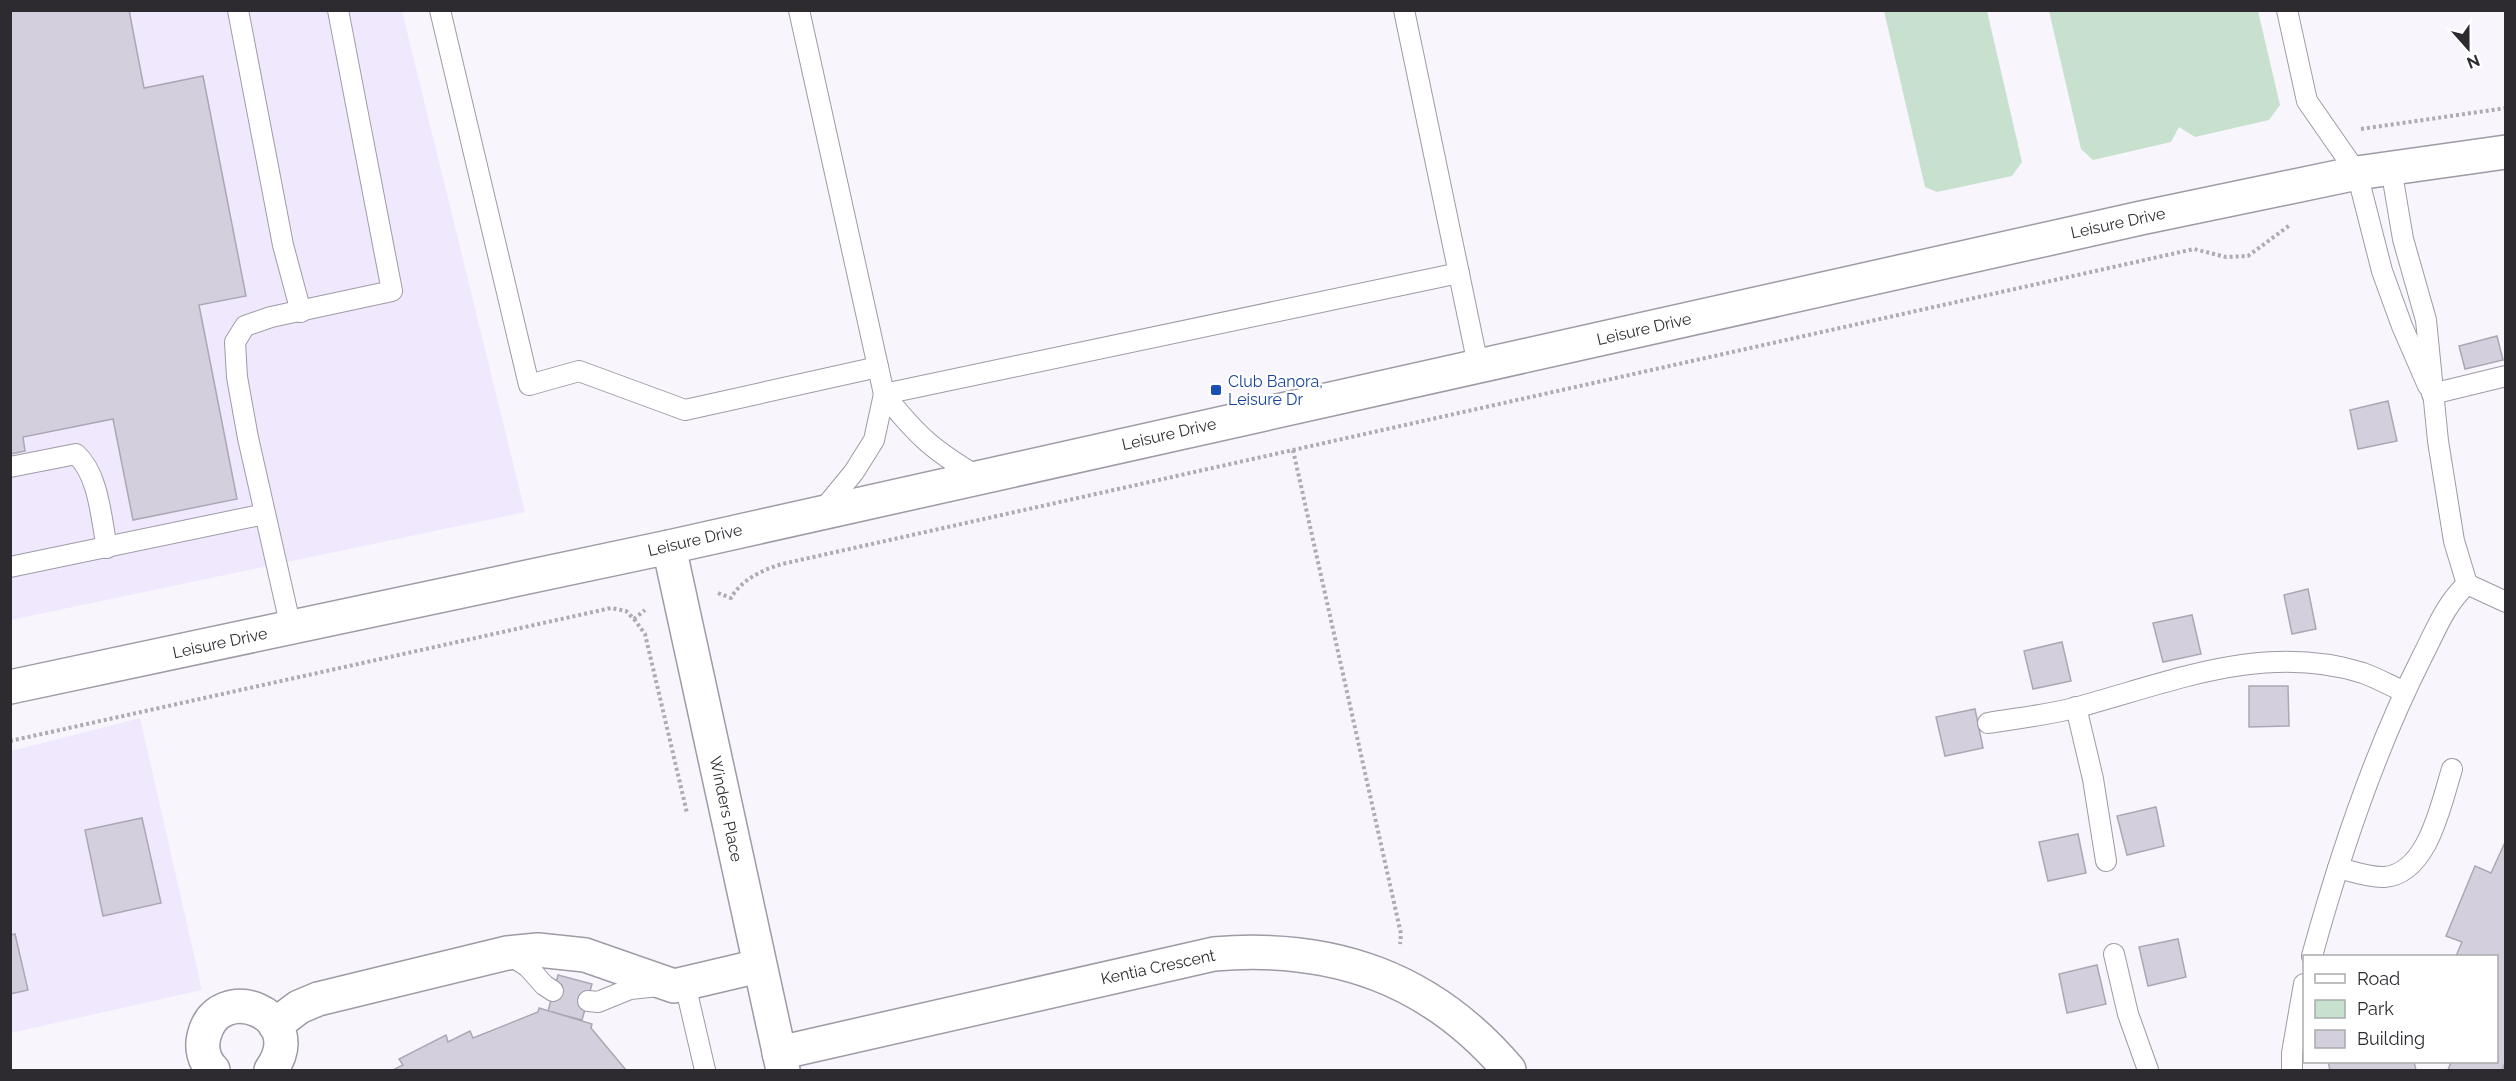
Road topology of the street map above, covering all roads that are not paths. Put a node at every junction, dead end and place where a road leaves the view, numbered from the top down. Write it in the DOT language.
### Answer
graph roads {
  1 [pos="238,10"];
  2 [pos="338,10"];
  3 [pos="440,10"];
  4 [pos="799,10"];
  5 [pos="1404,10"];
  6 [pos="2287,10"];
  7 [pos="2505,152"];
  8 [pos="2391,168"];
  9 [pos="2357,173"];
  10 [pos="1459,273"];
  11 [pos="301,312"];
  12 [pos="1478,365"];
  13 [pos="878,367"];
  14 [pos="2505,376"];
  15 [pos="884,394"];
  16 [pos="2432,394"];
  17 [pos="10,467"];
  18 [pos="978,477"];
  19 [pos="821,512"];
  20 [pos="264,514"];
  21 [pos="669,546"];
  22 [pos="107,548"];
  23 [pos="10,567"];
  24 [pos="2467,584"];
  25 [pos="2505,602"];
  26 [pos="291,628"];
  27 [pos="10,687"];
  28 [pos="2405,692"];
  29 [pos="2076,707"];
  30 [pos="1989,723"];
  31 [pos="2452,769"];
  32 [pos="2106,861"];
  33 [pos="2338,868"];
  34 [pos="507,953"];
  35 [pos="2115,954"];
  36 [pos="2313,955"];
  37 [pos="759,966"];
  38 [pos="679,985"];
  39 [pos="553,991"];
  40 [pos="2303,996"];
  41 [pos="588,1001"];
  42 [pos="275,1025"];
  43 [pos="781,1062"];
  44 [pos="213,1071"];
  45 [pos="271,1071"];
  46 [pos="705,1071"];
  47 [pos="1509,1071"];
  48 [pos="2148,1071"];
  49 [pos="2292,1071"];
  1 -- 11 [label="lane"];
  2 -- 11 [label="lane"];
  3 -- 13 [label="lane"];
  4 -- 13 [label="lane"];
  5 -- 10 [label="lane"];
  6 -- 9 [label="lane"];
  7 -- 8 [label="street, Leisure Drive"];
  8 -- 9 [label="street, Leisure Drive"];
  8 -- 16 [label="lane"];
  9 -- 12 [label="street, Leisure Drive"];
  9 -- 16 [label="lane"];
  10 -- 12 [label="lane"];
  10 -- 15 [label="lane"];
  11 -- 20 [label="lane"];
  12 -- 18 [label="street, Leisure Drive"];
  13 -- 15 [label="lane"];
  14 -- 16 [label="lane"];
  15 -- 18 [label="lane"];
  15 -- 19 [label="lane"];
  16 -- 24 [label="lane"];
  17 -- 22 [label="lane"];
  18 -- 19 [label="street, Leisure Drive"];
  19 -- 21 [label="street, Leisure Drive"];
  20 -- 22 [label="lane"];
  20 -- 26 [label="lane"];
  21 -- 26 [label="street, Leisure Drive"];
  21 -- 37 [label="street, Winders Place"];
  22 -- 23 [label="lane"];
  24 -- 25 [label="lane"];
  24 -- 28 [label="lane"];
  26 -- 27 [label="street, Leisure Drive"];
  28 -- 29 [label="lane"];
  28 -- 33 [label="lane"];
  29 -- 30 [label="lane"];
  29 -- 32 [label="lane"];
  31 -- 33 [label="lane"];
  33 -- 36 [label="lane"];
  34 -- 38 [label="street"];
  34 -- 39 [label="lane"];
  34 -- 42 [label="street"];
  35 -- 48 [label="lane"];
  37 -- 38 [label="street"];
  37 -- 43 [label="street, Winders Place"];
  38 -- 41 [label="lane"];
  38 -- 46 [label="lane"];
  40 -- 49 [label="lane"];
  42 -- 44 [label="street"];
  42 -- 45 [label="street"];
  43 -- 47 [label="street, Kentia Crescent"];
}
